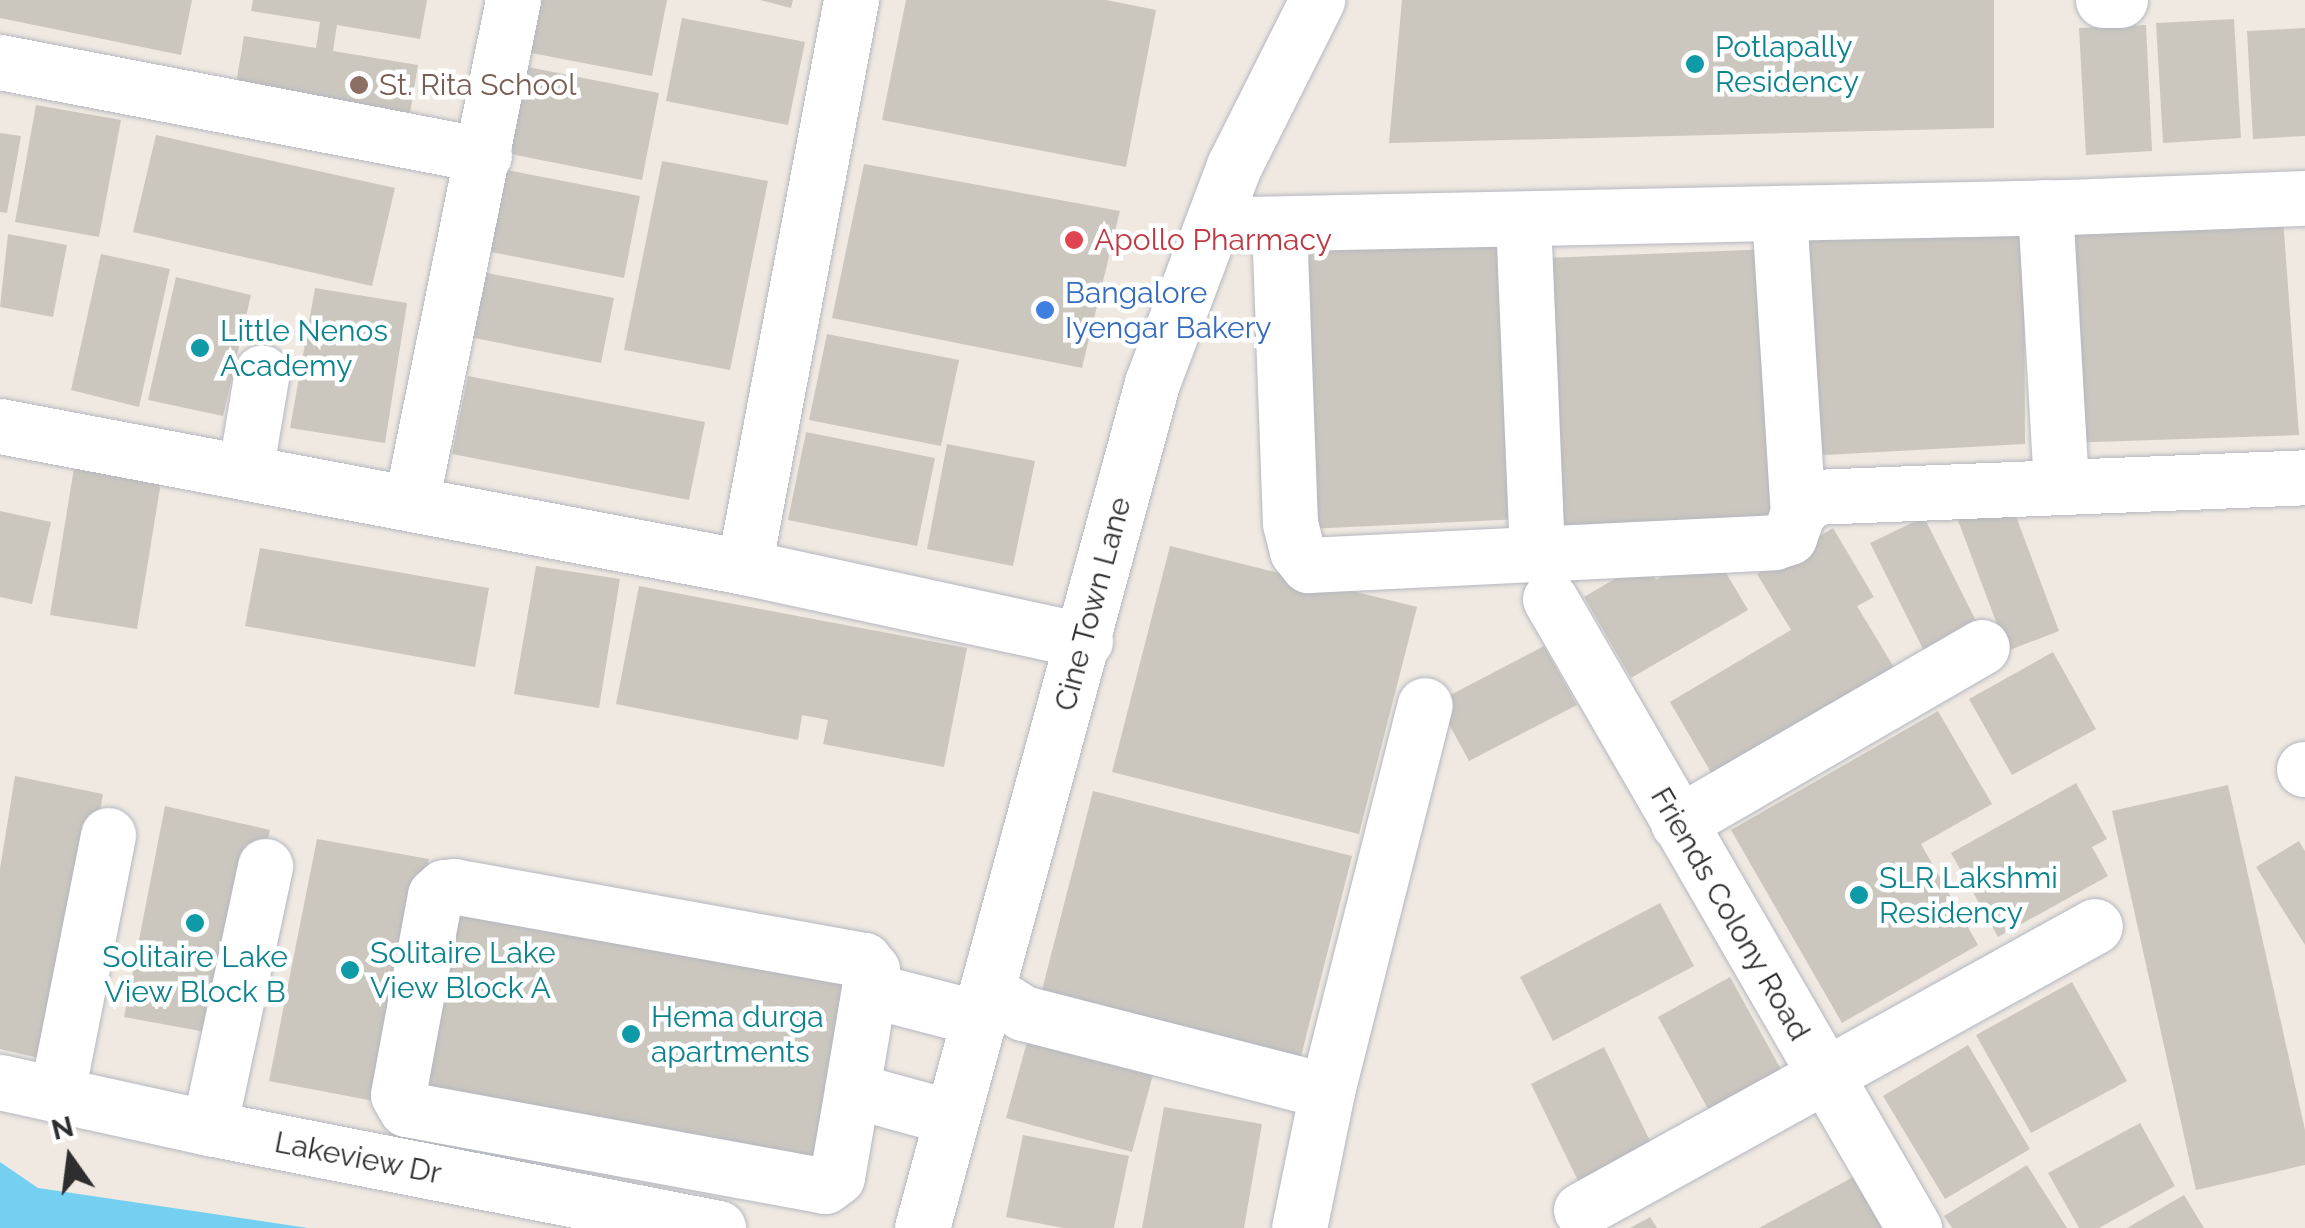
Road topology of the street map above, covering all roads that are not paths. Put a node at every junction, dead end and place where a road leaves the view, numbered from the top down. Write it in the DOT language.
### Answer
graph roads {
  1 [pos="513,0"];
  2 [pos="851,0"];
  3 [pos="1317,0"];
  4 [pos="2103,0"];
  5 [pos="2120,0"];
  6 [pos="0,62"];
  7 [pos="484,155"];
  8 [pos="2305,198"];
  9 [pos="2046,207"];
  10 [pos="1779,213"];
  11 [pos="1523,219"];
  12 [pos="1212,224"];
  13 [pos="1279,224"];
  14 [pos="262,372"];
  15 [pos="0,426"];
  16 [pos="245,472"];
  17 [pos="2305,477"];
  18 [pos="2061,486"];
  19 [pos="411,503"];
  20 [pos="1798,512"];
  21 [pos="744,567"];
  22 [pos="1543,577"];
  23 [pos="1084,641"];
  24 [pos="1982,647"];
  25 [pos="1425,706"];
  26 [pos="1678,822"];
  27 [pos="108,835"];
  28 [pos="264,866"];
  29 [pos="2095,926"];
  30 [pos="870,990"];
  31 [pos="982,1004"];
  32 [pos="1822,1075"];
  33 [pos="0,1082"];
  34 [pos="852,1090"];
  35 [pos="1328,1091"];
  36 [pos="58,1093"];
  37 [pos="950,1117"];
  38 [pos="209,1128"];
  39 [pos="1581,1210"];
  40 [pos="718,1228"];
  41 [pos="922,1228"];
  42 [pos="1299,1228"];
  43 [pos="1914,1228"];
  1 -- 7 [label="street"];
  2 -- 21 [label="street"];
  3 -- 12 [label="street, Cine Town Lane"];
  4 -- 5 [label="street"];
  6 -- 7 [label="street"];
  7 -- 19 [label="street"];
  8 -- 9 [label="street"];
  9 -- 10 [label="street"];
  9 -- 18 [label="street"];
  10 -- 11 [label="street"];
  10 -- 20 [label="street"];
  11 -- 13 [label="street"];
  11 -- 22 [label="street"];
  12 -- 13 [label="street"];
  12 -- 23 [label="street, Cine Town Lane"];
  13 -- 22 [label="street"];
  14 -- 16 [label="street"];
  15 -- 16 [label="street"];
  16 -- 19 [label="street"];
  17 -- 18 [label="street"];
  18 -- 20 [label="street"];
  19 -- 21 [label="street"];
  20 -- 22 [label="street"];
  21 -- 23 [label="street"];
  22 -- 26 [label="street, Friends Colony Road"];
  23 -- 31 [label="street, Cine Town Lane"];
  24 -- 26 [label="street"];
  25 -- 35 [label="street"];
  26 -- 32 [label="street, Friends Colony Road"];
  27 -- 36 [label="street"];
  28 -- 38 [label="street"];
  29 -- 32 [label="street"];
  30 -- 31 [label="street"];
  30 -- 34 [label="street"];
  30 -- 34 [label="street"];
  31 -- 35 [label="street"];
  31 -- 37 [label="street, Cine Town Lane"];
  32 -- 39 [label="street"];
  32 -- 43 [label="street, Friends Colony Road"];
  33 -- 36 [label="street, Lakeview Dr"];
  34 -- 37 [label="street"];
  35 -- 42 [label="street"];
  36 -- 38 [label="street, Lakeview Dr"];
  37 -- 41 [label="street, Cine Town Lane"];
  38 -- 40 [label="street, Lakeview Dr"];
}
